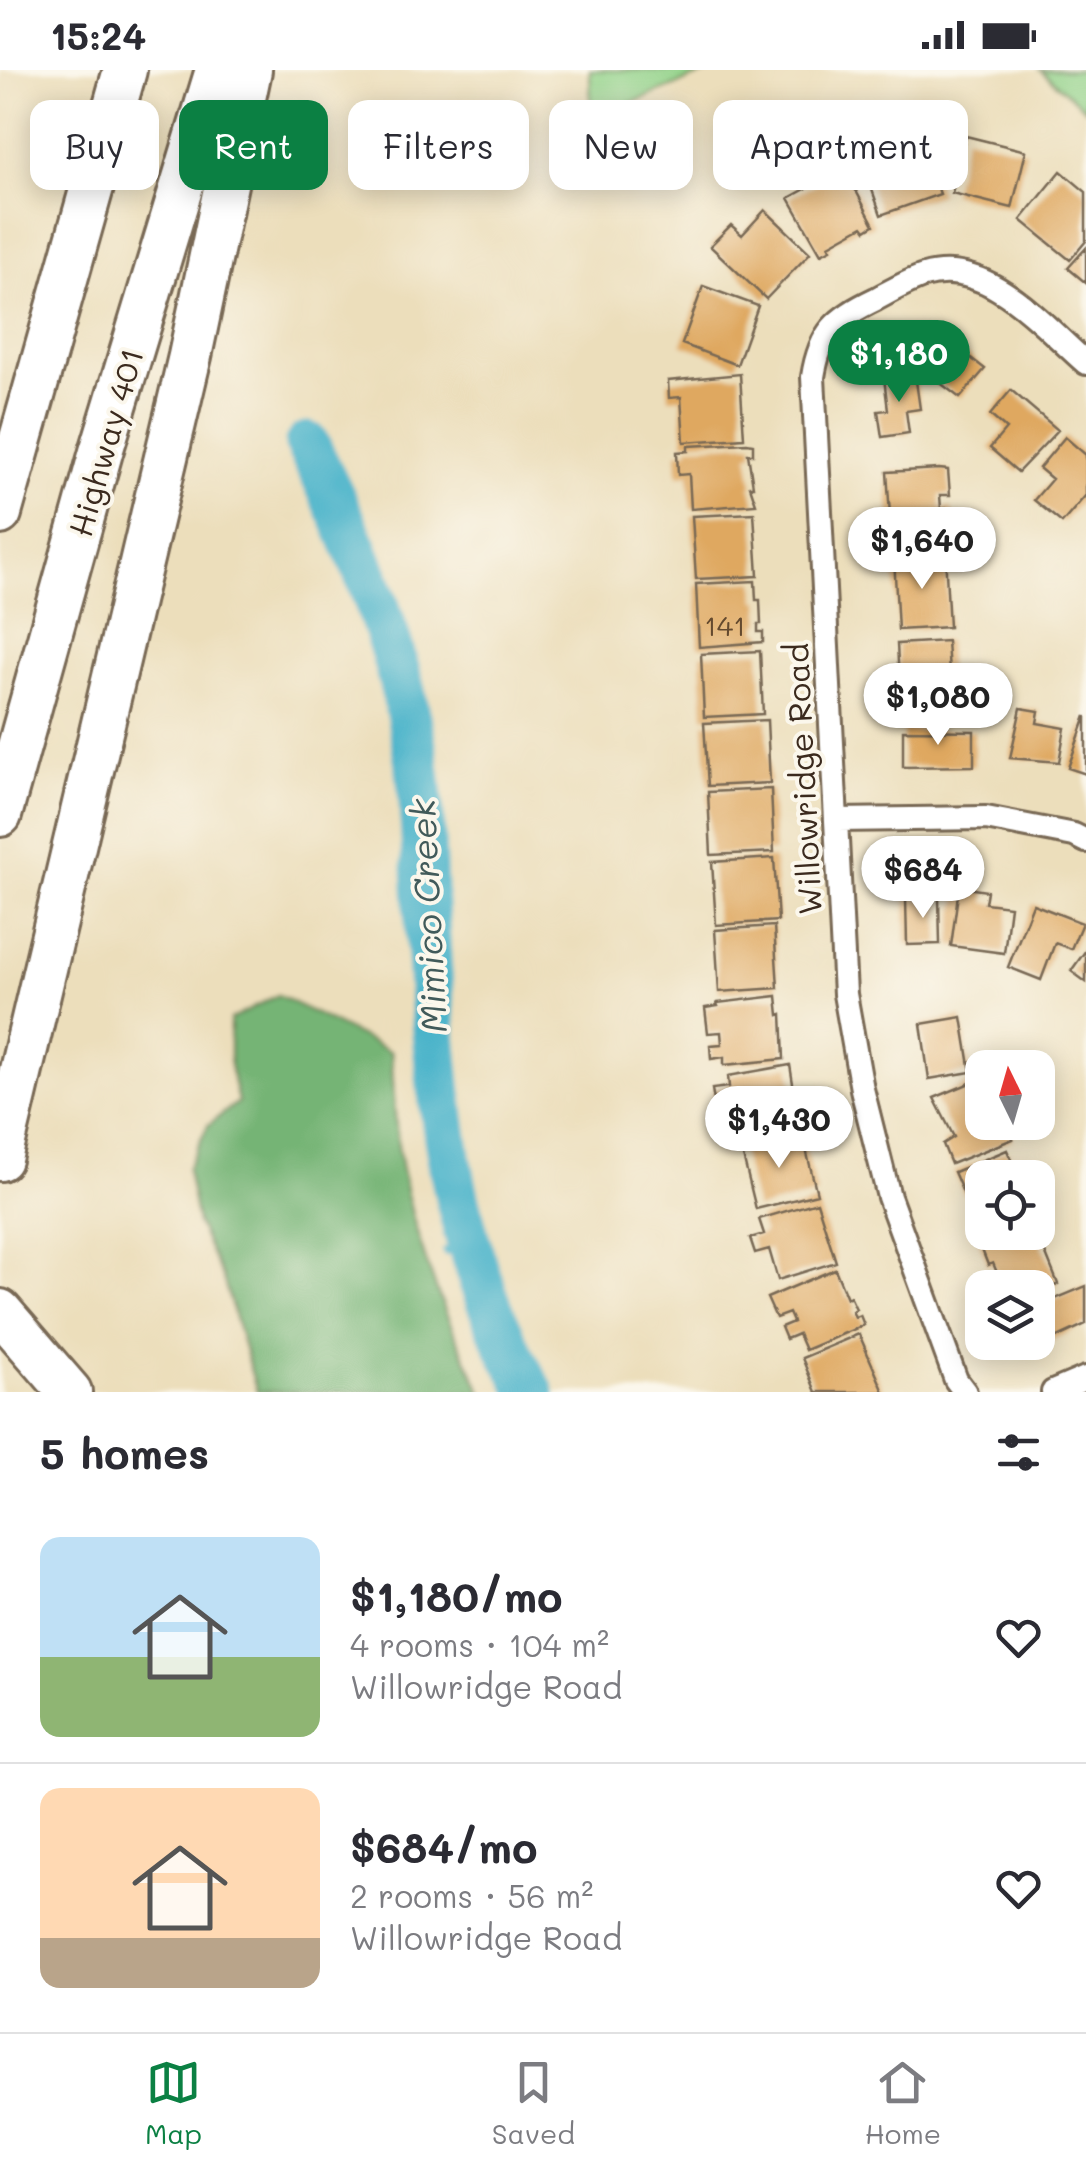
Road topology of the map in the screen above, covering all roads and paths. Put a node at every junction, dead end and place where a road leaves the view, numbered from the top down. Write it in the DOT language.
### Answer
graph roads {
  1 [pos="125,70"];
  2 [pos="217,70"];
  3 [pos="250,70"];
  4 [pos="1086,363"];
  5 [pos="0,513"];
  6 [pos="0,815"];
  7 [pos="836,820"];
  8 [pos="1086,842"];
  9 [pos="3,1144"];
  10 [pos="0,1311"];
  11 [pos="1086,1378"];
  12 [pos="70,1392"];
  13 [pos="965,1392"];
  14 [pos="1053,1392"];
  1 -- 5 [label="highway"];
  2 -- 6 [label="highway, Highway 401"];
  3 -- 9 [label="highway"];
  4 -- 7 [label="street, Willowridge Road"];
  7 -- 8 [label="street"];
  7 -- 13 [label="street, Willowridge Road"];
  10 -- 12 [label="highway"];
  11 -- 14 [label="street"];
}
